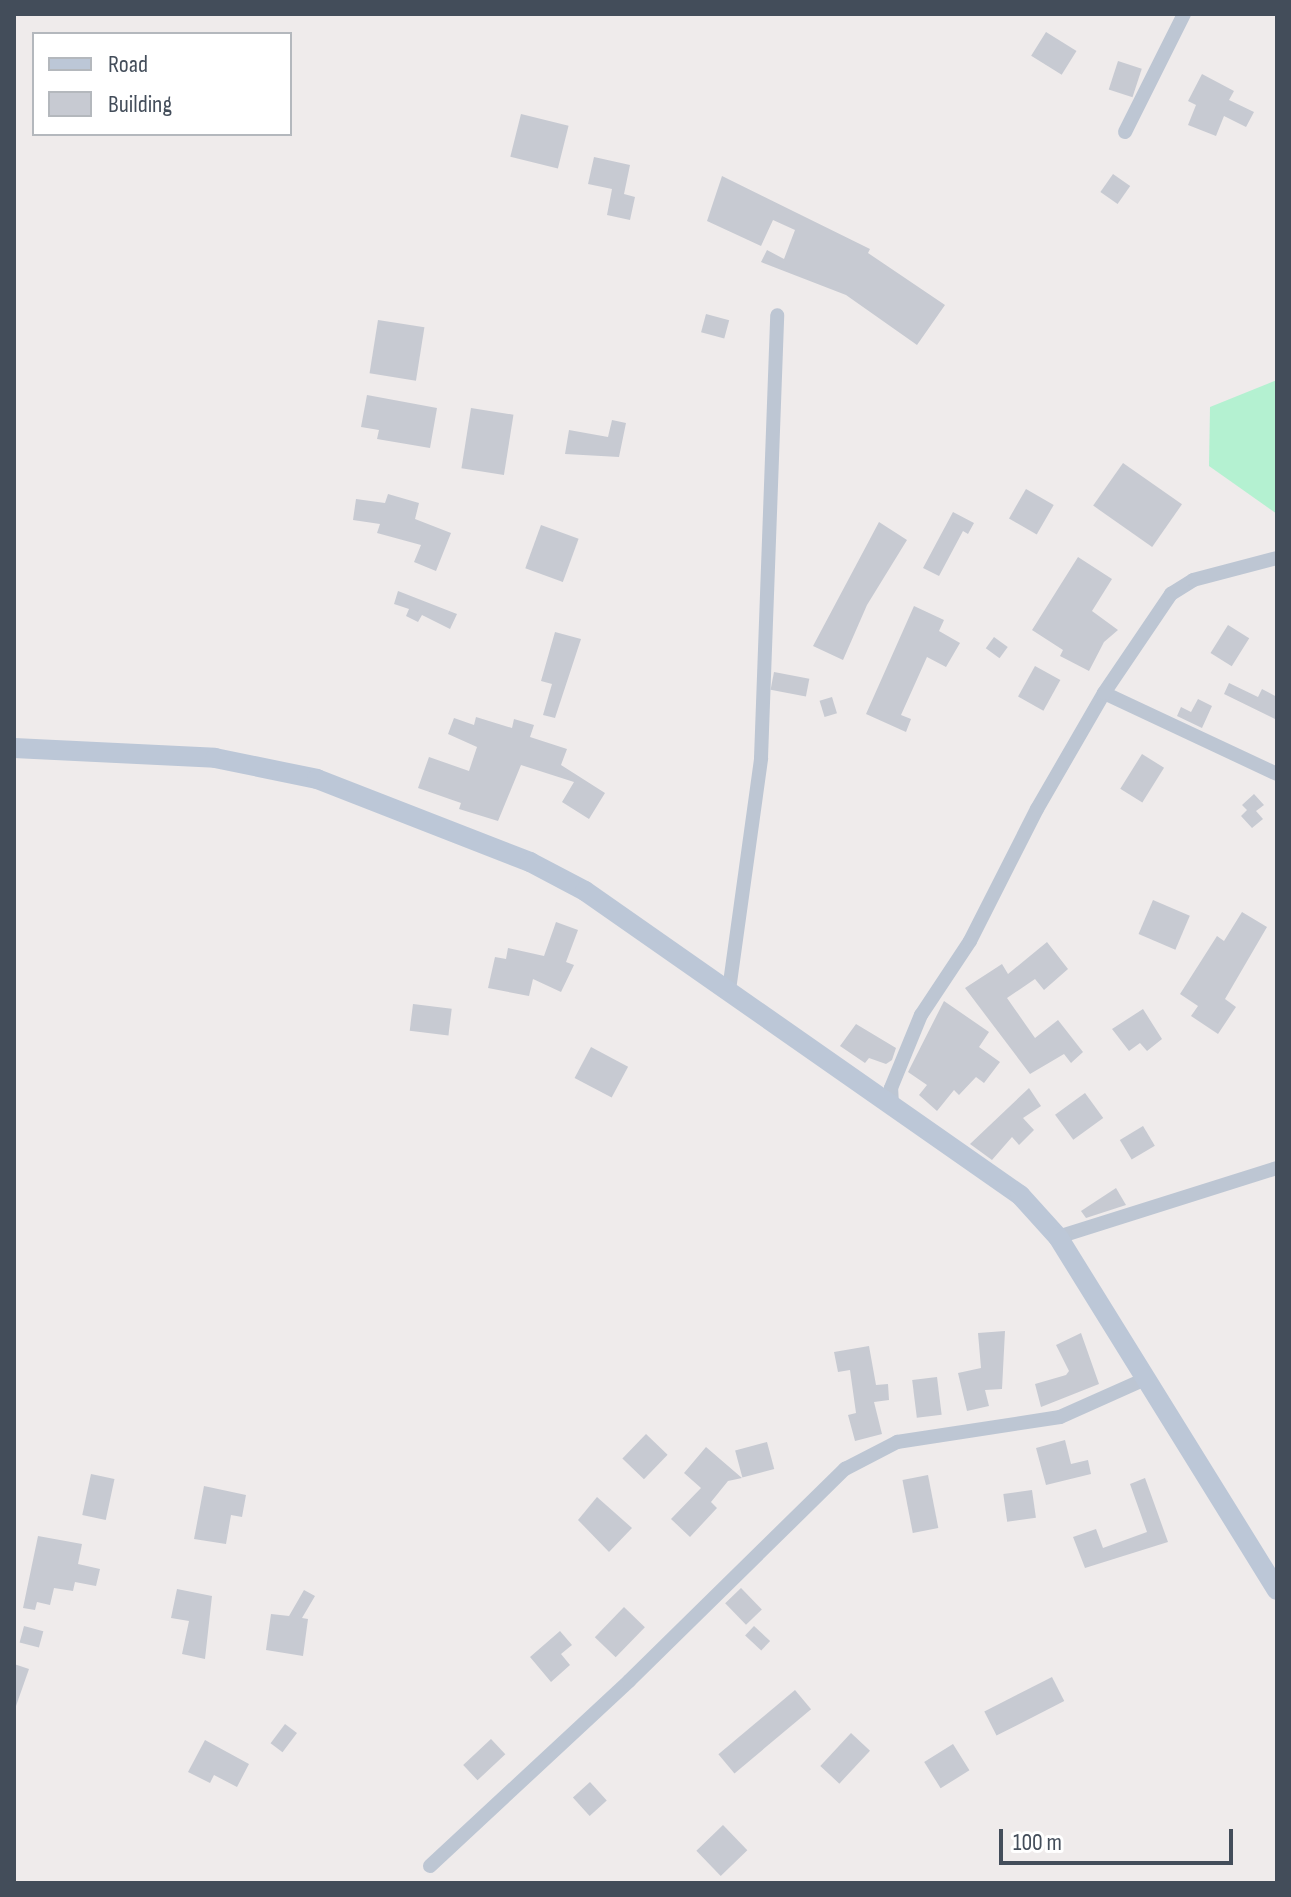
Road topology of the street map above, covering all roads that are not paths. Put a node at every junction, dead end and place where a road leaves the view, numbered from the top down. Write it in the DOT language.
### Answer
graph roads {
  1 [pos="1184,14"];
  2 [pos="1125,132"];
  3 [pos="777,315"];
  4 [pos="1277,558"];
  5 [pos="1104,693"];
  6 [pos="14,748"];
  7 [pos="1277,774"];
  8 [pos="729,990"];
  9 [pos="892,1105"];
  10 [pos="1277,1168"];
  11 [pos="1058,1237"];
  12 [pos="1145,1379"];
  13 [pos="1277,1590"];
  14 [pos="430,1866"];
  1 -- 2 [label="street"];
  3 -- 8 [label="street"];
  4 -- 5 [label="street"];
  5 -- 7 [label="street"];
  5 -- 9 [label="street"];
  6 -- 8 [label="street"];
  8 -- 9 [label="street"];
  9 -- 11 [label="street"];
  10 -- 11 [label="street"];
  11 -- 12 [label="street"];
  12 -- 13 [label="street"];
  12 -- 14 [label="street"];
}
